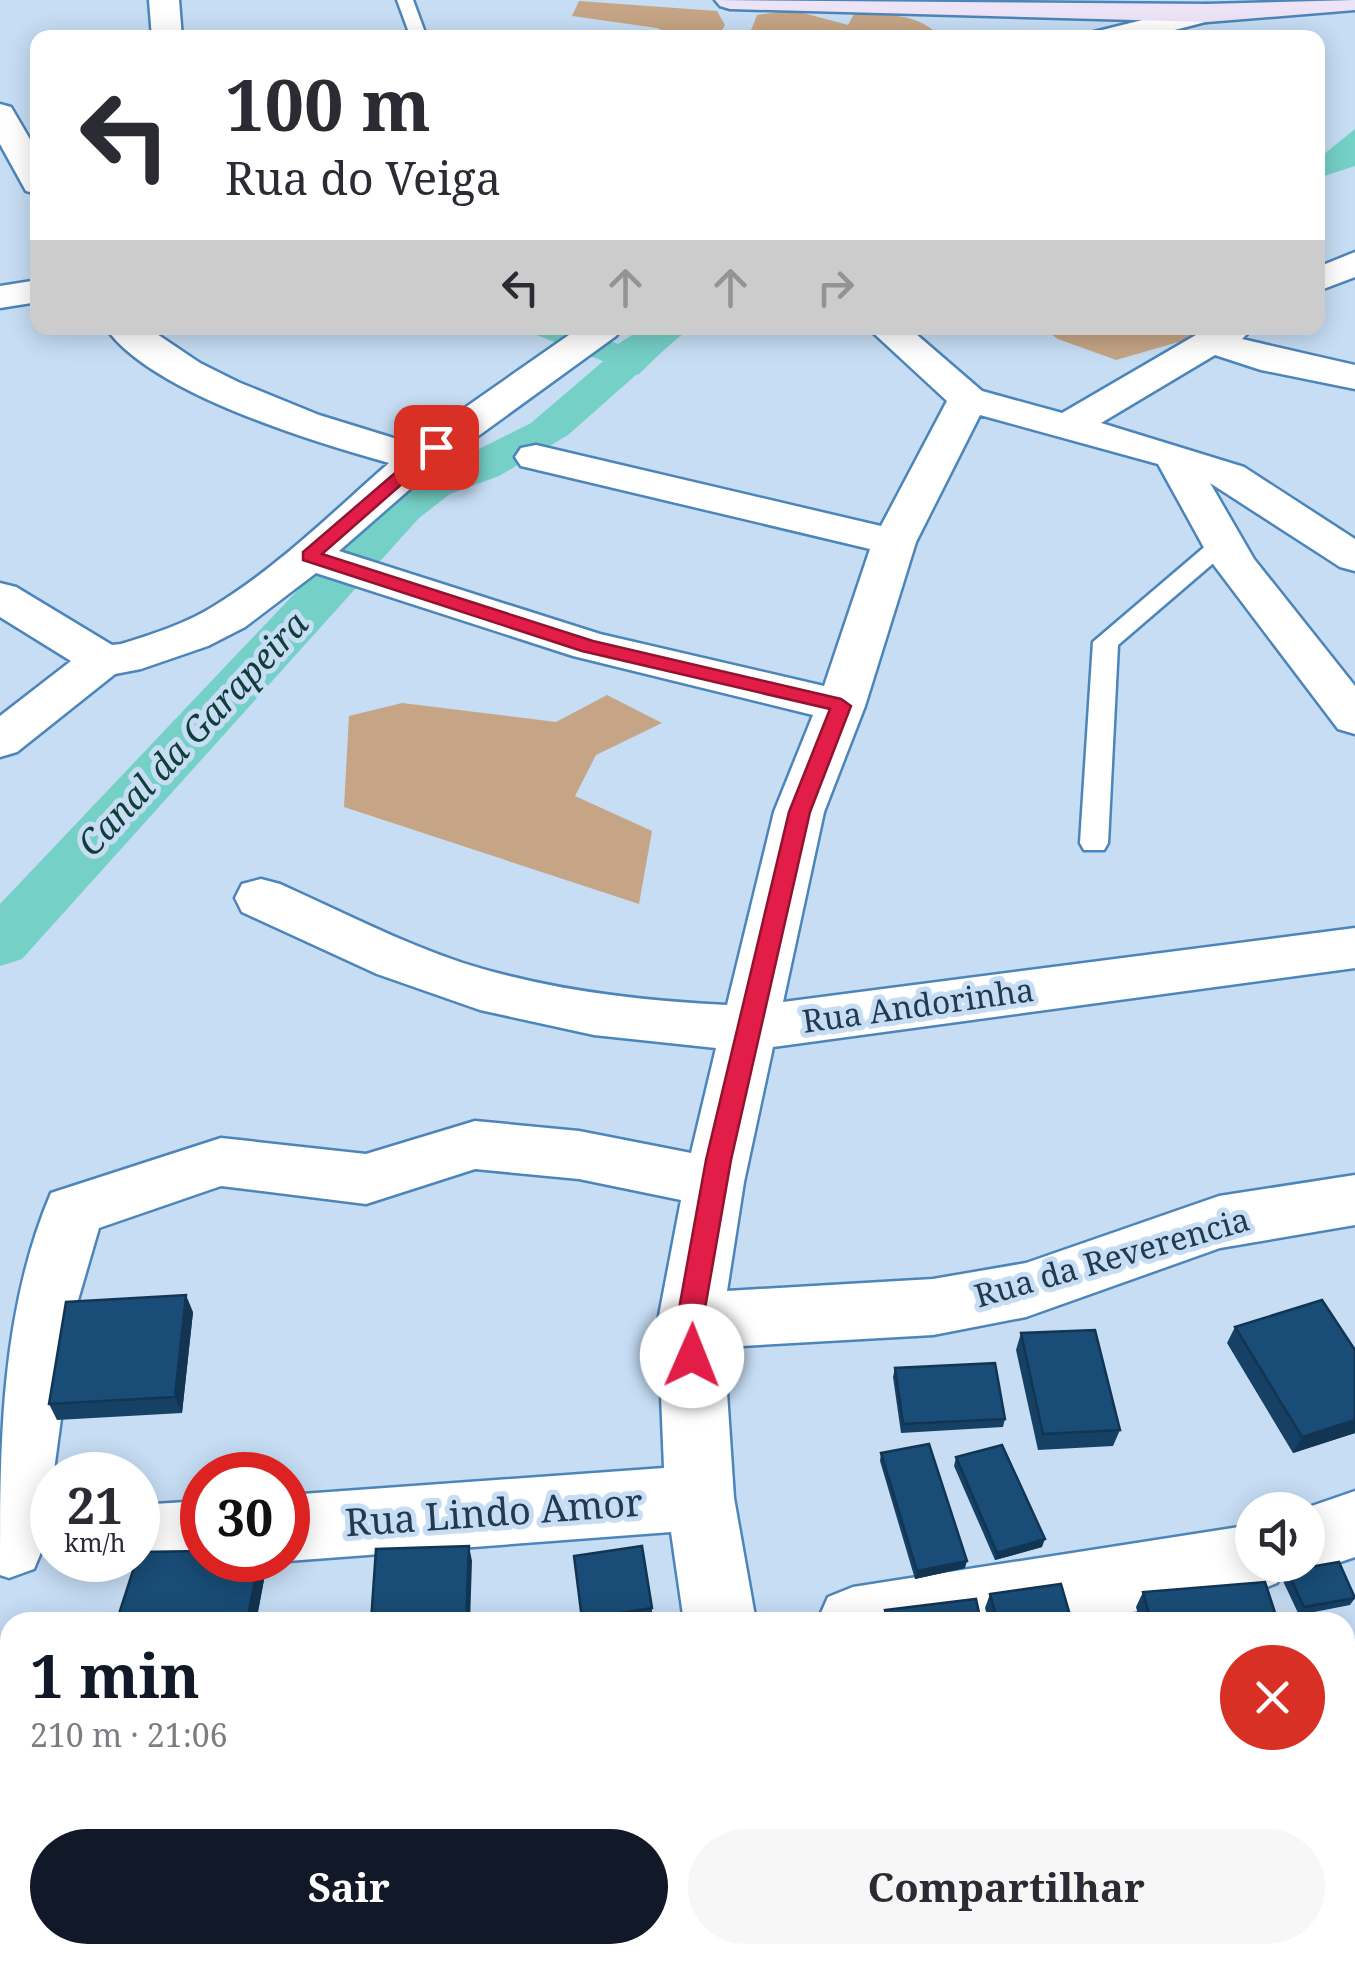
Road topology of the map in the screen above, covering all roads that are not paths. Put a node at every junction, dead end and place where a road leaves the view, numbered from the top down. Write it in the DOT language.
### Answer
graph roads {
  1 [pos="164,0"];
  2 [pos="405,0"];
  3 [pos="734,0"];
  4 [pos="1354,1"];
  5 [pos="1077,6"];
  6 [pos="1208,14"];
  7 [pos="166,30"];
  8 [pos="416,30"];
  9 [pos="1139,30"];
  10 [pos="0,114"];
  11 [pos="30,169"];
  12 [pos="1355,263"];
  13 [pos="1325,277"];
  14 [pos="30,292"];
  15 [pos="0,297"];
  16 [pos="135,335"];
  17 [pos="593,335"];
  18 [pos="895,335"];
  19 [pos="1223,335"];
  20 [pos="1355,377"];
  21 [pos="968,399"];
  22 [pos="1066,427"];
  23 [pos="1174,456"];
  24 [pos="536,457"];
  25 [pos="419,460"];
  26 [pos="894,542"];
  27 [pos="1223,543"];
  28 [pos="309,556"];
  29 [pos="1355,558"];
  30 [pos="0,596"];
  31 [pos="126,656"];
  32 [pos="841,706"];
  33 [pos="1355,718"];
  34 [pos="0,742"];
  35 [pos="1094,843"];
  36 [pos="260,898"];
  37 [pos="1355,948"];
  38 [pos="750,1028"];
  39 [pos="714,1182"];
  40 [pos="1355,1200"];
  41 [pos="690,1320"];
  42 [pos="700,1498"];
  43 [pos="1355,1524"];
  44 [pos="310,1526"];
  45 [pos="1325,1534"];
  46 [pos="20,1545"];
  47 [pos="1235,1562"];
  48 [pos="718,1612"];
  49 [pos="916,1612"];
  1 -- 7 [label="street"];
  2 -- 8 [label="lane"];
  3 -- 5 [label="main road"];
  4 -- 6 [label="main road"];
  5 -- 6 [label="main road"];
  6 -- 9 [label="street"];
  10 -- 11 [label="street"];
  12 -- 13 [label="street"];
  14 -- 15 [label="street"];
  16 -- 25 [label="street"];
  17 -- 25 [label="street"];
  18 -- 21 [label="street"];
  19 -- 20 [label="street"];
  19 -- 22 [label="street"];
  21 -- 22 [label="street"];
  21 -- 26 [label="street"];
  22 -- 23 [label="street"];
  23 -- 27 [label="street"];
  23 -- 29 [label="street"];
  24 -- 26 [label="street"];
  25 -- 28 [label="street"];
  26 -- 32 [label="street"];
  27 -- 33 [label="street"];
  27 -- 35 [label="lane"];
  28 -- 31 [label="street"];
  28 -- 32 [label="street"];
  30 -- 31 [label="street"];
  31 -- 34 [label="street"];
  32 -- 38 [label="street"];
  36 -- 38 [label="street, Rua Andorinha"];
  37 -- 38 [label="street, Rua Andorinha"];
  38 -- 39 [label="street"];
  39 -- 41 [label="street"];
  39 -- 46 [label="street"];
  40 -- 41 [label="street, Rua da Reverencia"];
  41 -- 42 [label="street"];
  42 -- 44 [label="street, Rua Lindo Amor"];
  42 -- 48 [label="street"];
  43 -- 45 [label="street"];
  47 -- 49 [label="street"];
}
